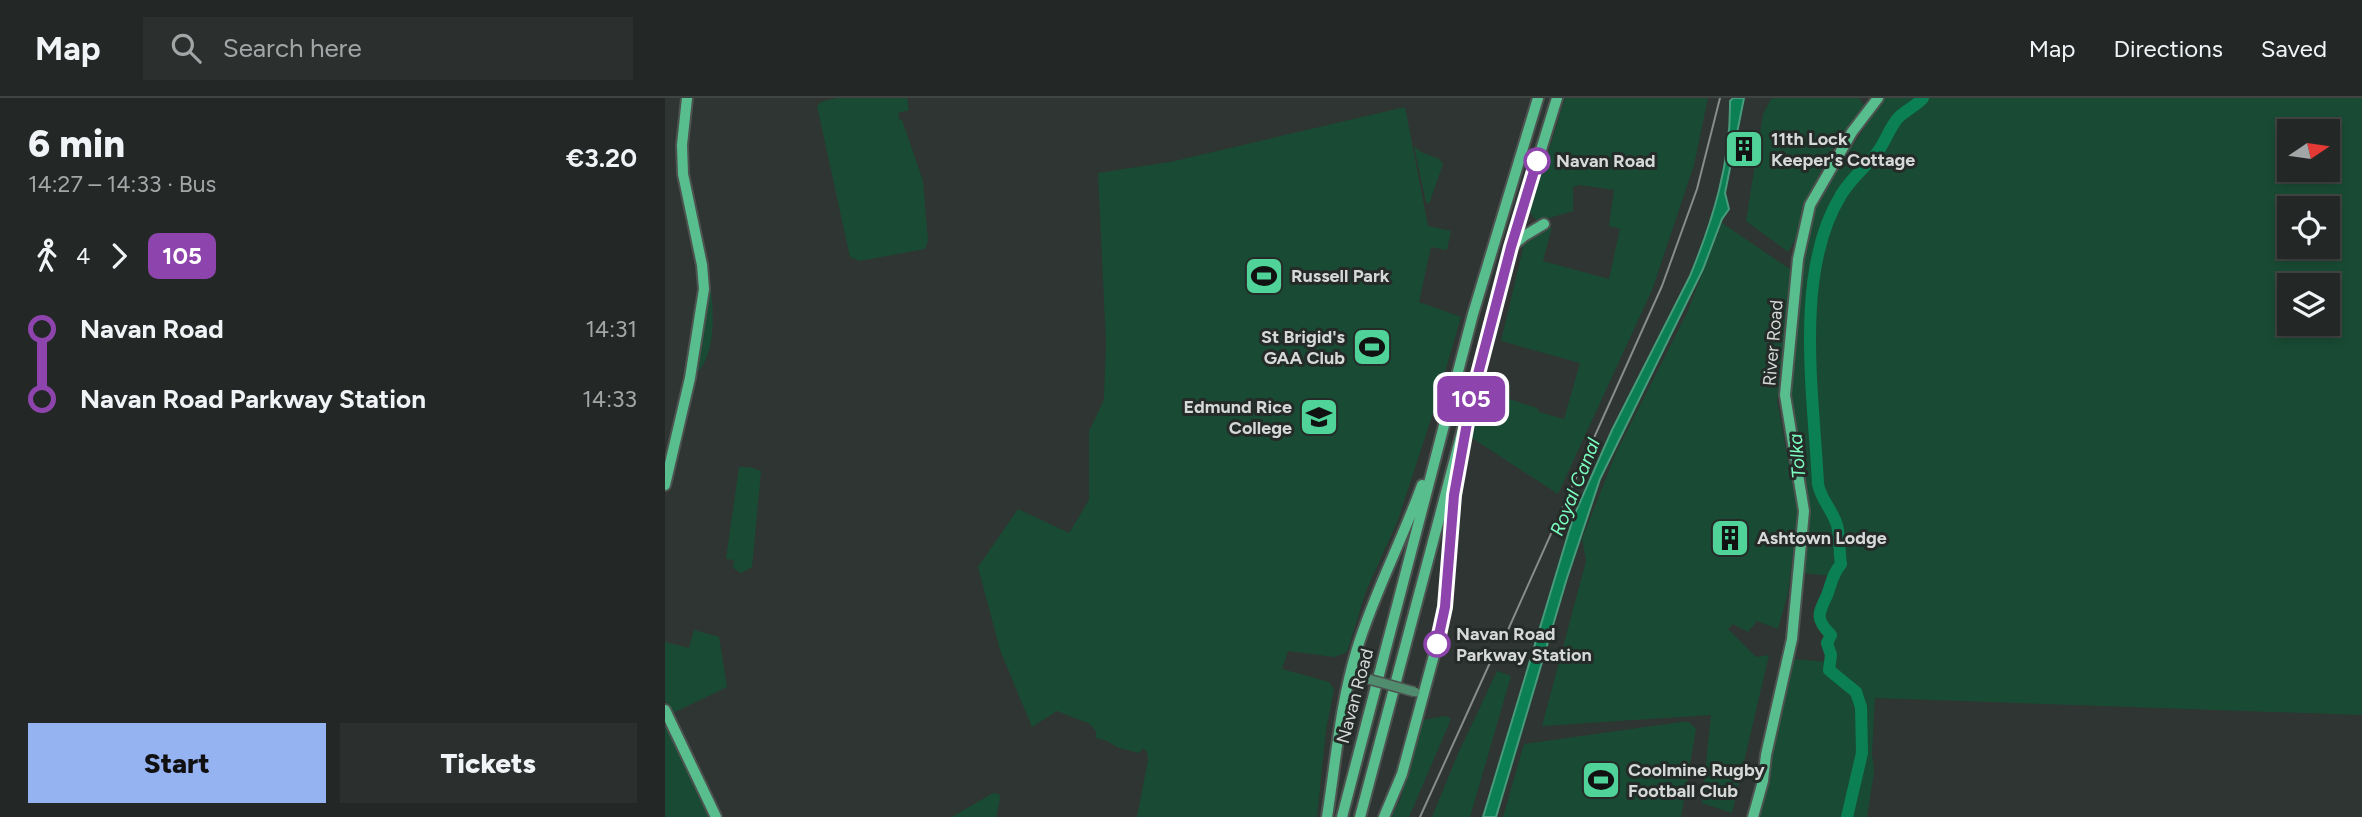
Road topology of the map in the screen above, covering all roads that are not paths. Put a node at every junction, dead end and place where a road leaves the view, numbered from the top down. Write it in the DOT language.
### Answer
graph roads {
  1 [pos="687,98"];
  2 [pos="1538,98"];
  3 [pos="1556,98"];
  4 [pos="1878,98"];
  5 [pos="1524,205"];
  6 [pos="1511,247"];
  7 [pos="1456,380"];
  8 [pos="1471,401"];
  9 [pos="665,485"];
  10 [pos="1361,677"];
  11 [pos="1415,692"];
  12 [pos="665,710"];
  13 [pos="716,817"];
  14 [pos="1327,817"];
  15 [pos="1342,817"];
  16 [pos="1360,817"];
  17 [pos="1384,817"];
  18 [pos="1753,817"];
  1 -- 9 [label="main road"];
  2 -- 7 [label="main road, Navan Road"];
  3 -- 5 [label="main road, Navan Road"];
  4 -- 18 [label="main road, River Road"];
  5 -- 6 [label="main road, Navan Road"];
  5 -- 6 [label="main road"];
  6 -- 8 [label="main road, Navan Road"];
  7 -- 14 [label="main road"];
  7 -- 15 [label="main road, Navan Road"];
  8 -- 16 [label="main road, Navan Road"];
  8 -- 17 [label="main road"];
  10 -- 11 [label="street, bridge"];
  12 -- 13 [label="main road"];
}
